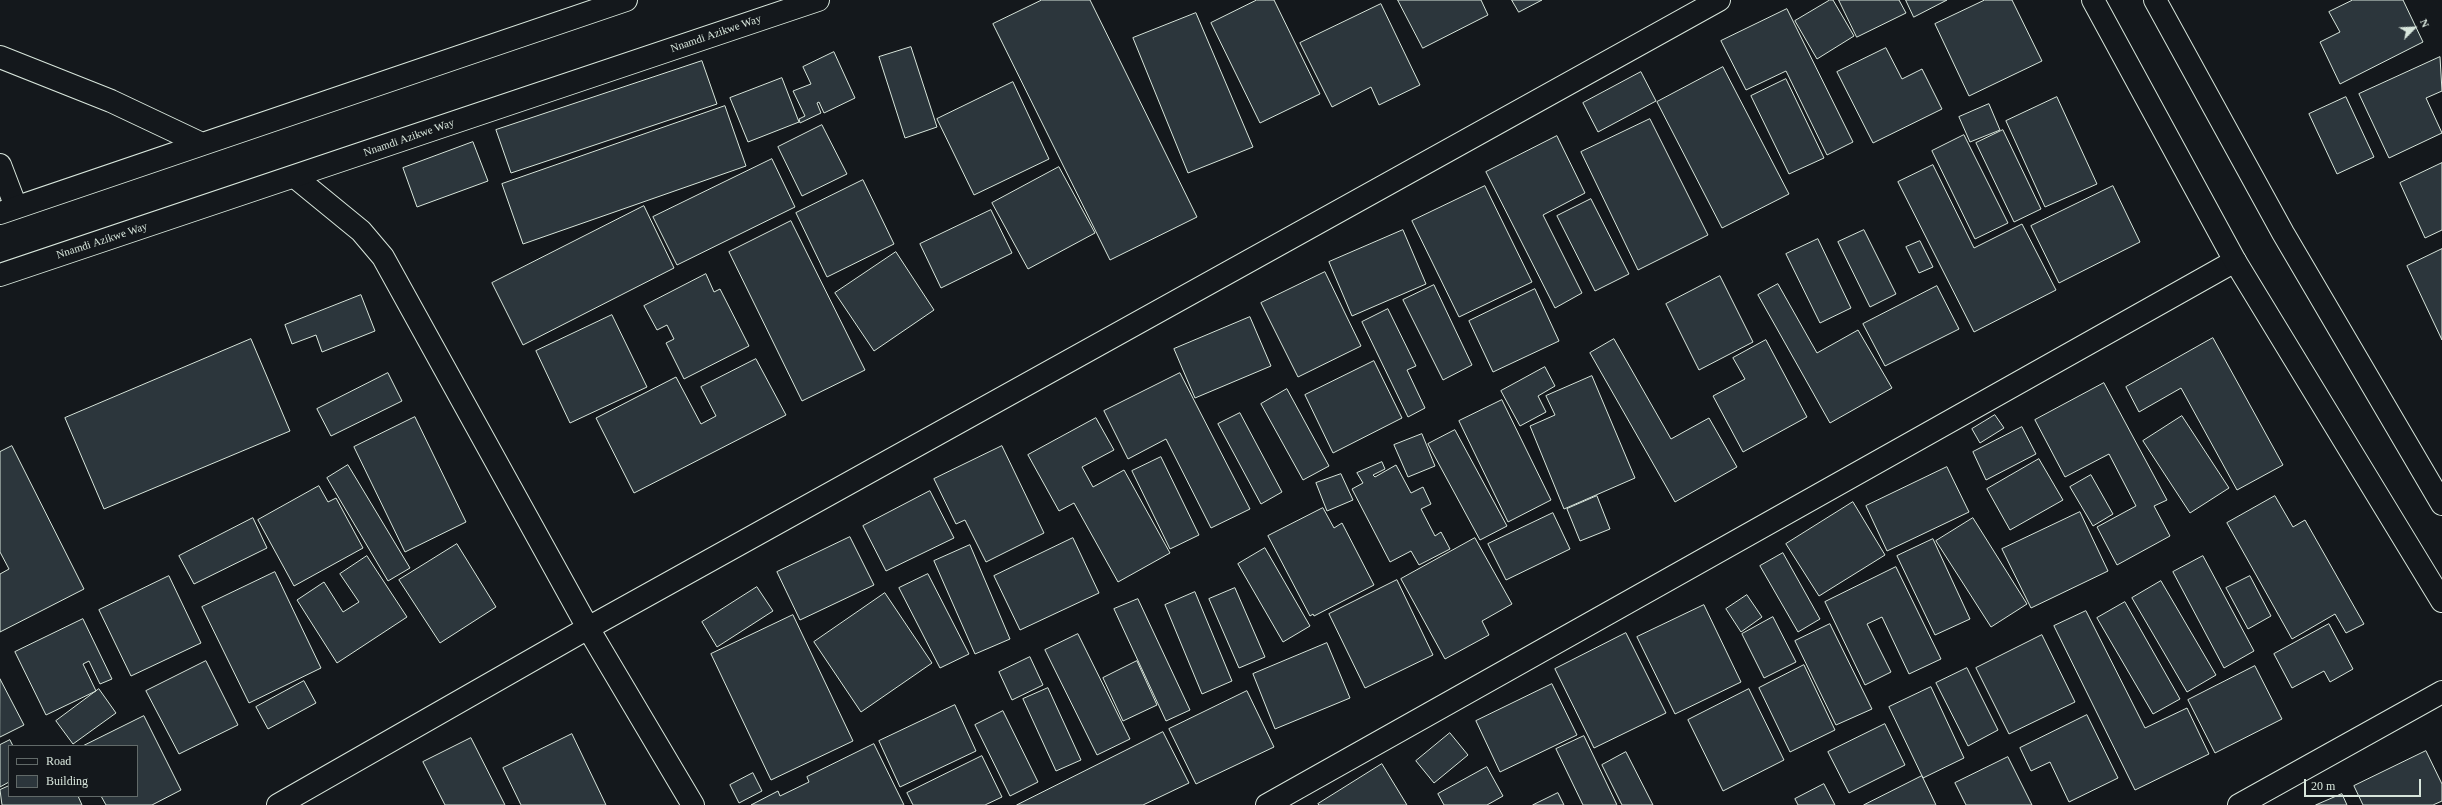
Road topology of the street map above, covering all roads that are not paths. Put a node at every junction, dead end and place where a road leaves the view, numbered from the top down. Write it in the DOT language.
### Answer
graph roads {
  1 [pos="626,0"];
  2 [pos="818,0"];
  3 [pos="1719,0"];
  4 [pos="2092,0"];
  5 [pos="2155,0"];
  6 [pos="0,57"];
  7 [pos="202,144"];
  8 [pos="0,165"];
  9 [pos="295,177"];
  10 [pos="8,210"];
  11 [pos="2235,261"];
  12 [pos="0,275"];
  13 [pos="2442,504"];
  14 [pos="2442,601"];
  15 [pos="588,628"];
  16 [pos="2442,692"];
  17 [pos="278,805"];
  18 [pos="693,805"];
  19 [pos="1267,805"];
  20 [pos="2239,805"];
  1 -- 7 [label="main road"];
  2 -- 9 [label="main road, Nnamdi Azikwe Way"];
  3 -- 15 [label="main road"];
  4 -- 11 [label="main road"];
  5 -- 13 [label="main road"];
  6 -- 7 [label="main road"];
  7 -- 10 [label="main road"];
  8 -- 10 [label="main road"];
  9 -- 12 [label="main road, Nnamdi Azikwe Way"];
  9 -- 15 [label="main road"];
  11 -- 14 [label="main road"];
  11 -- 19 [label="main road"];
  15 -- 17 [label="main road"];
  15 -- 18 [label="main road"];
  16 -- 20 [label="main road"];
}
